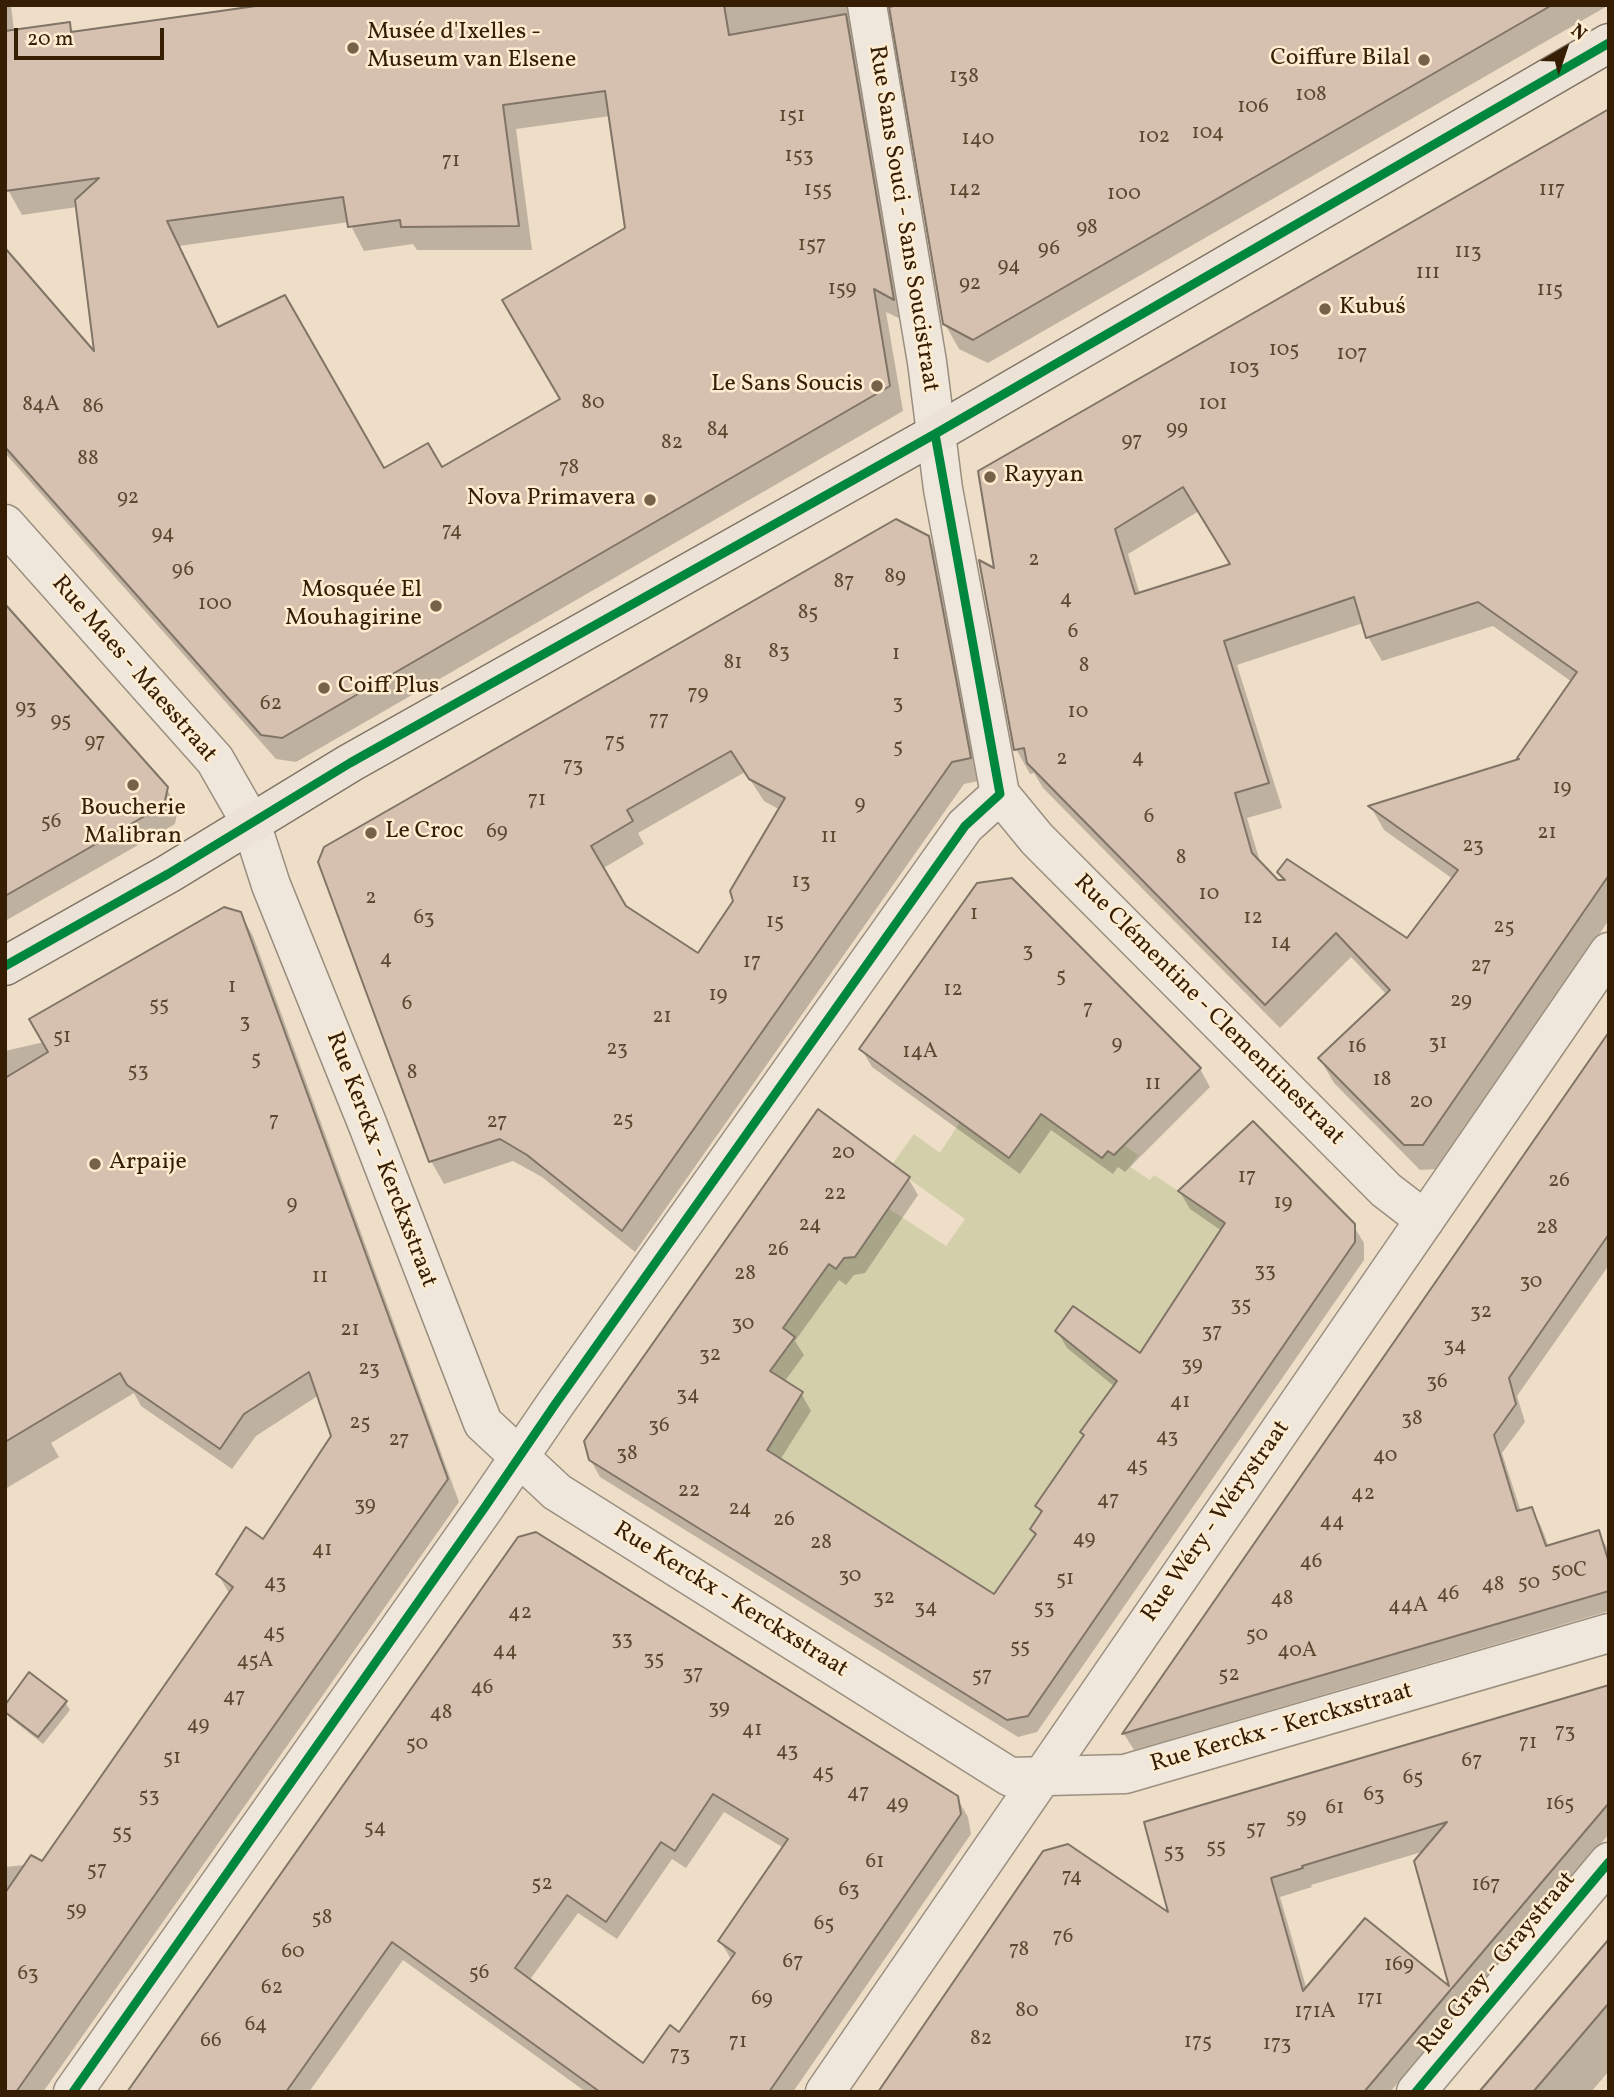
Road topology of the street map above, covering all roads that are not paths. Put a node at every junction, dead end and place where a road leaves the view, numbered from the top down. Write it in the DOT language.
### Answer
graph roads {
  1 [pos="867,5"];
  2 [pos="1609,43"];
  3 [pos="935,434"];
  4 [pos="5,524"];
  5 [pos="1000,794"];
  6 [pos="251,823"];
  7 [pos="1609,952"];
  8 [pos="5,966"];
  9 [pos="1425,1220"];
  10 [pos="520,1458"];
  11 [pos="1609,1633"];
  12 [pos="1042,1776"];
  13 [pos="1609,1862"];
  14 [pos="74,2092"];
  15 [pos="825,2092"];
  16 [pos="1416,2092"];
  1 -- 3 [label="street, Rue Sans Souci - Sans Soucistraat"];
  2 -- 3 [label="main road"];
  3 -- 5 [label="street, Rue Sans Souci - Sans Soucistraat"];
  3 -- 6 [label="main road"];
  4 -- 6 [label="street, Rue Maes - Maesstraat"];
  5 -- 9 [label="street, Rue Clémentine - Clementinestraat"];
  5 -- 10 [label="street"];
  6 -- 8 [label="main road"];
  6 -- 10 [label="street, Rue Kerckx - Kerckxstraat"];
  7 -- 9 [label="street, Rue Wéry - Wérystraat"];
  9 -- 12 [label="street, Rue Wéry - Wérystraat"];
  10 -- 12 [label="street, Rue Kerckx - Kerckxstraat"];
  10 -- 14 [label="street"];
  11 -- 12 [label="street, Rue Kerckx - Kerckxstraat"];
  12 -- 15 [label="street, Rue Wéry - Wérystraat"];
  13 -- 16 [label="street, Rue Gray - Graystraat"];
}
